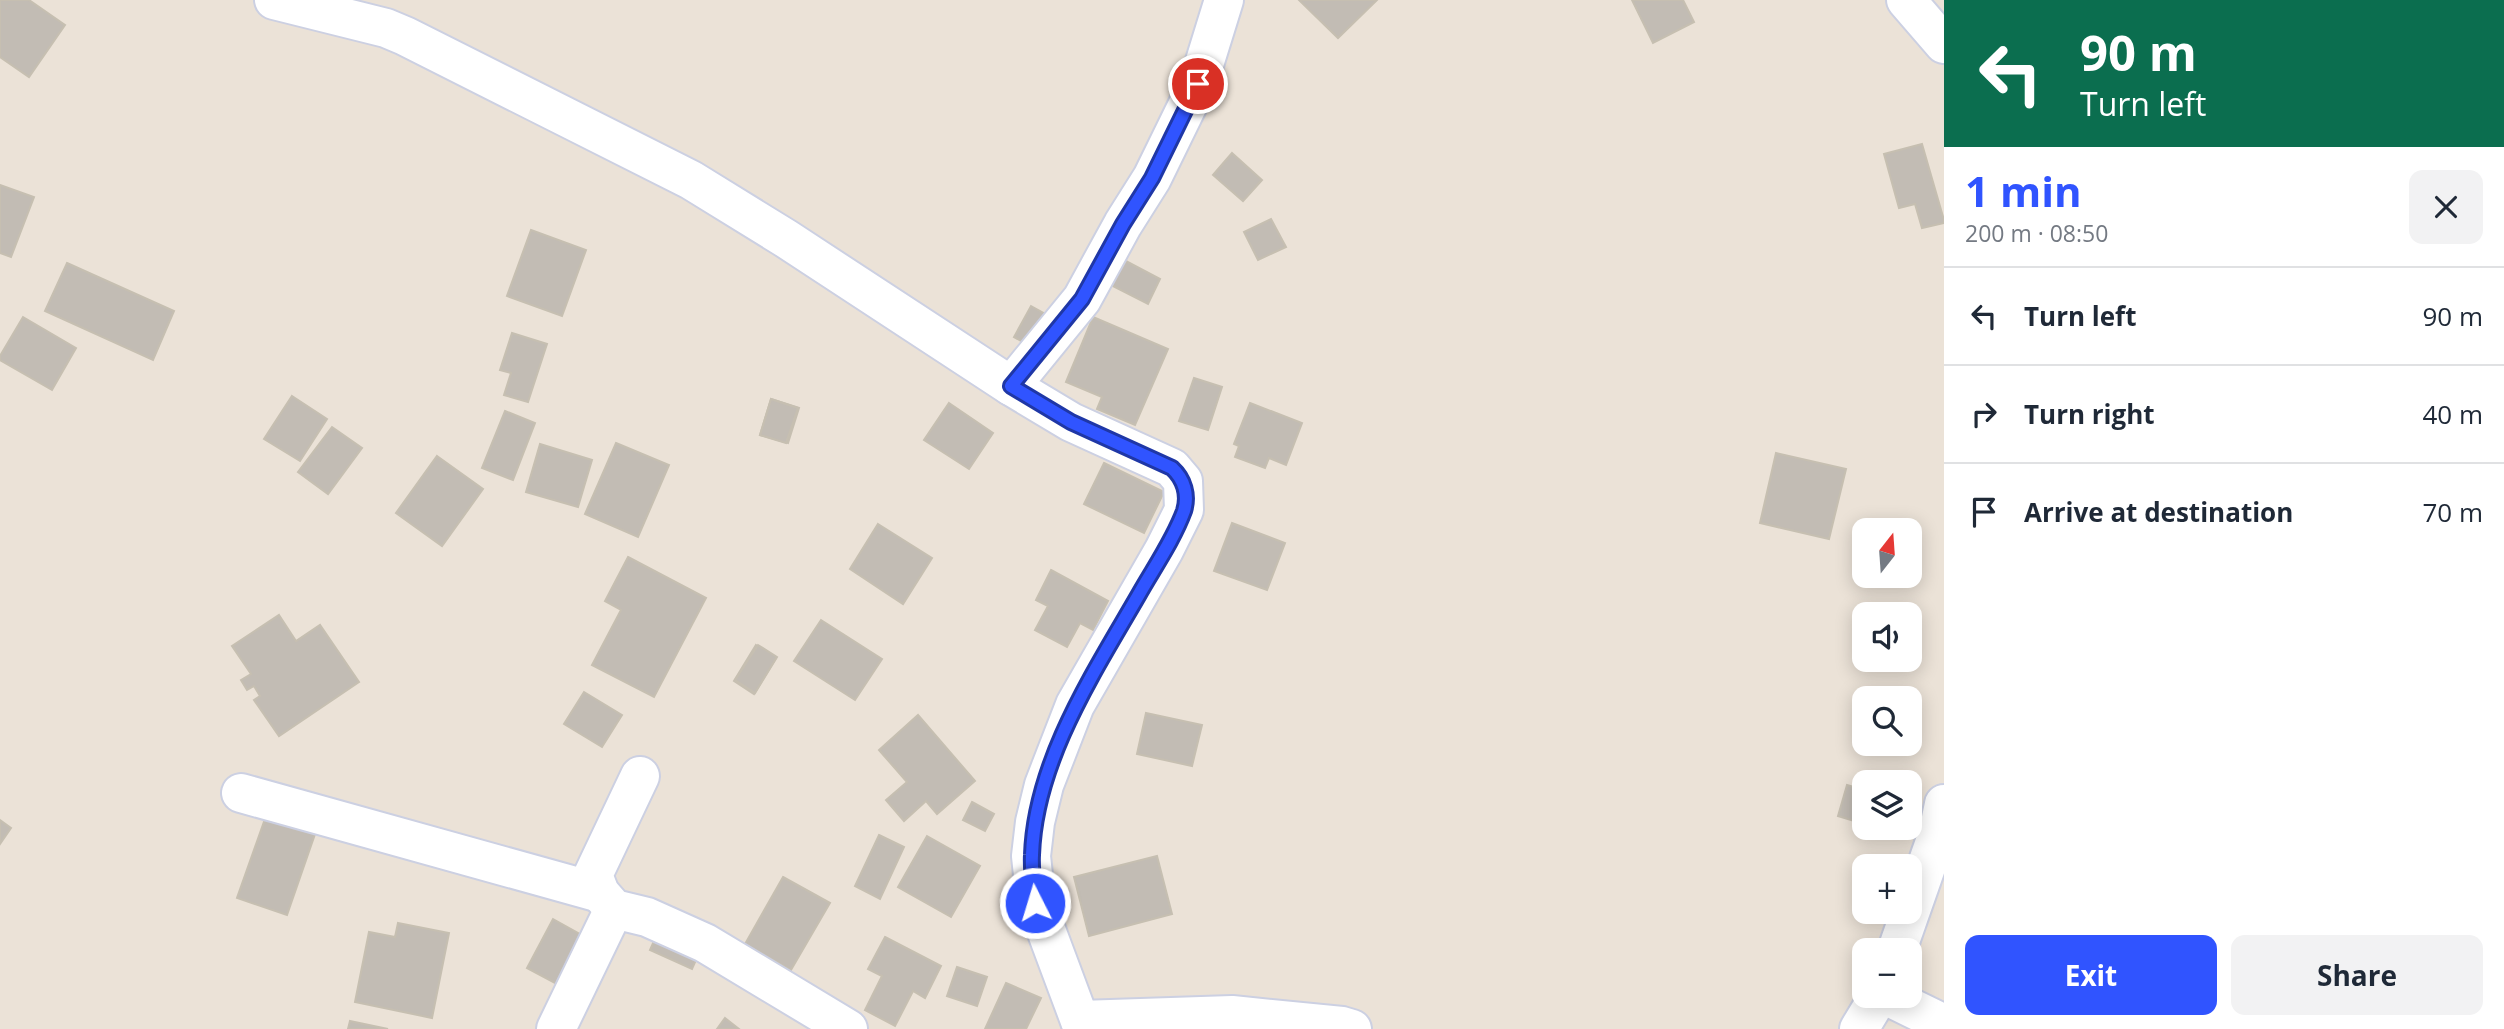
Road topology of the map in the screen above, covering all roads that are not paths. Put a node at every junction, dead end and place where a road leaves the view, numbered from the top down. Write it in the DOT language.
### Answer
graph roads {
  1 [pos="274,0"];
  2 [pos="1224,0"];
  3 [pos="1906,0"];
  4 [pos="1944,44"];
  5 [pos="1011,386"];
  6 [pos="640,776"];
  7 [pos="241,793"];
  8 [pos="1944,804"];
  9 [pos="607,901"];
  10 [pos="1900,938"];
  11 [pos="1872,1008"];
  12 [pos="1911,1008"];
  13 [pos="1081,1024"];
  14 [pos="1944,1024"];
  15 [pos="556,1029"];
  16 [pos="848,1029"];
  17 [pos="1352,1029"];
  18 [pos="1859,1029"];
  1 -- 5 [label="street"];
  2 -- 5 [label="street"];
  3 -- 4 [label="street"];
  5 -- 13 [label="street"];
  6 -- 9 [label="street"];
  7 -- 9 [label="street"];
  8 -- 10 [label="street"];
  9 -- 15 [label="street"];
  9 -- 16 [label="street"];
  11 -- 18 [label="street"];
  12 -- 14 [label="street"];
  13 -- 17 [label="street"];
}
